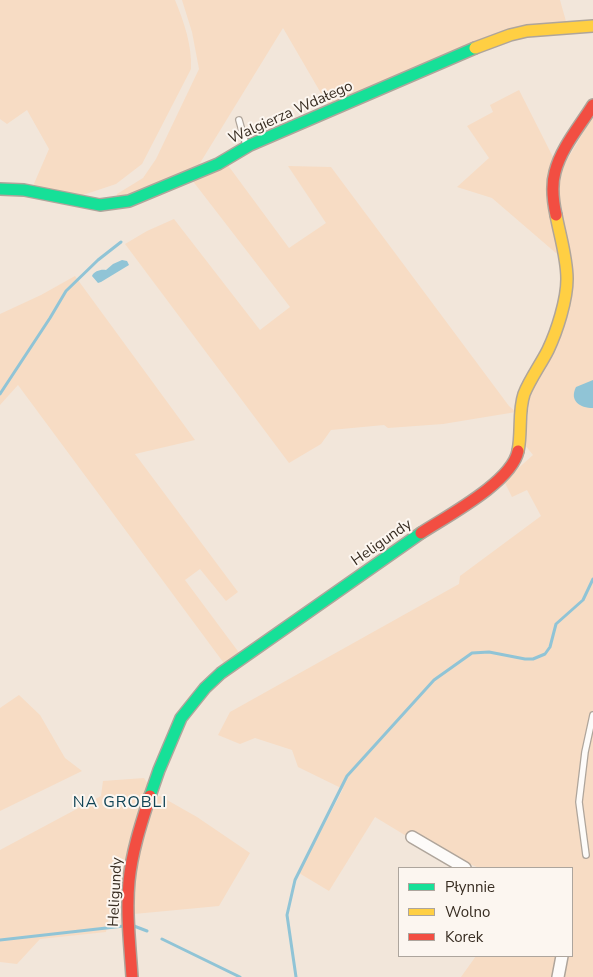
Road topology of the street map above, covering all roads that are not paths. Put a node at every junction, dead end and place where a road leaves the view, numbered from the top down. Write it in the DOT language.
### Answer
graph roads {
  1 [pos="593,26"];
  2 [pos="593,105"];
  3 [pos="239,120"];
  4 [pos="246,147"];
  5 [pos="0,188"];
  6 [pos="593,715"];
  7 [pos="412,836"];
  8 [pos="586,855"];
  9 [pos="463,867"];
  10 [pos="562,957"];
  11 [pos="132,977"];
  12 [pos="558,977"];
  1 -- 4 [label="street, Walgierza Wdałego"];
  2 -- 11 [label="street, Heligundy"];
  3 -- 4 [label="lane"];
  4 -- 5 [label="street, Walgierza Wdałego"];
  6 -- 8 [label="lane"];
  7 -- 9 [label="street"];
  10 -- 12 [label="street"];
}
